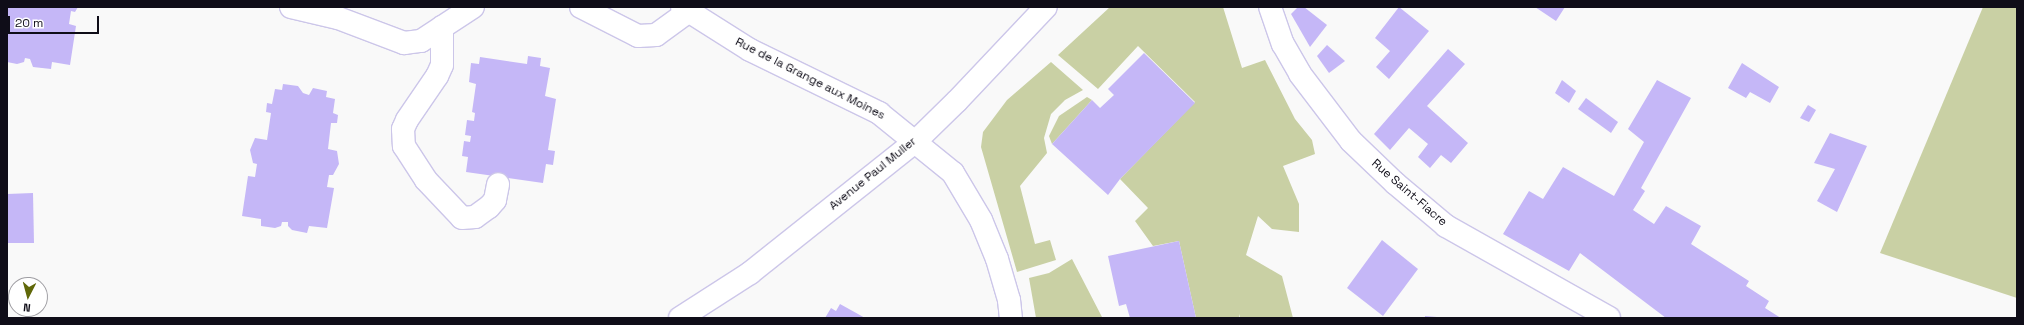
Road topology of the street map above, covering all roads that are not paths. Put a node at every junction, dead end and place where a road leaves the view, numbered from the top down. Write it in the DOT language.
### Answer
graph roads {
  1 [pos="291,7"];
  2 [pos="473,7"];
  3 [pos="581,7"];
  4 [pos="1046,7"];
  5 [pos="1270,7"];
  6 [pos="685,10"];
  7 [pos="442,27"];
  8 [pos="916,141"];
  9 [pos="498,184"];
  10 [pos="680,318"];
  11 [pos="1011,318"];
  12 [pos="1609,318"];
  1 -- 7 [label="street"];
  2 -- 7 [label="street"];
  3 -- 6 [label="street"];
  4 -- 8 [label="street, Avenue Paul Muller"];
  5 -- 12 [label="street, Rue Saint-Fiacre"];
  6 -- 8 [label="street, Rue de la Grange aux Moines"];
  7 -- 9 [label="street"];
  8 -- 10 [label="street, Avenue Paul Muller"];
  8 -- 11 [label="street, Rue de la Grange aux Moines"];
}
